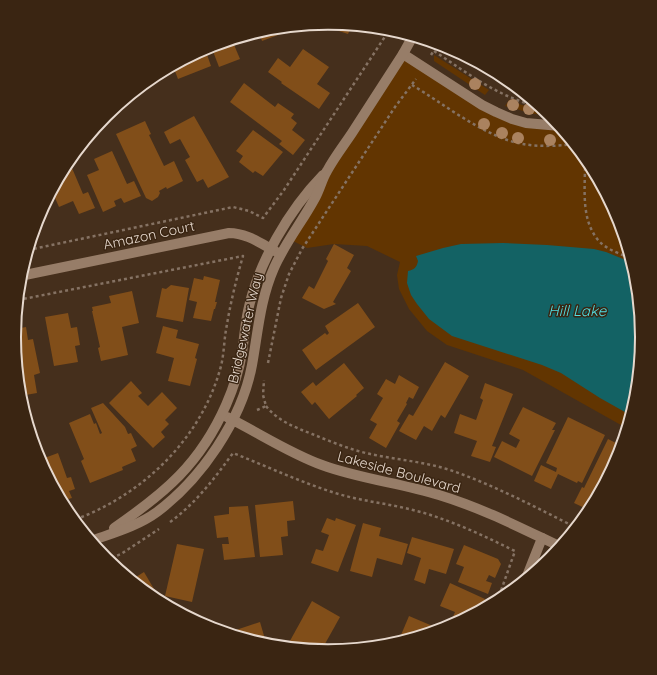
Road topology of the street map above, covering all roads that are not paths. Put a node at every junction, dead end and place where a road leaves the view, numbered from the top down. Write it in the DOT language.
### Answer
graph roads {
  1 [pos="410,41"];
  2 [pos="403,54"];
  3 [pos="551,125"];
  4 [pos="327,171"];
  5 [pos="270,249"];
  6 [pos="280,254"];
  7 [pos="28,274"];
  8 [pos="221,414"];
  9 [pos="232,420"];
  10 [pos="102,536"];
  11 [pos="542,538"];
  12 [pos="96,539"];
  13 [pos="556,545"];
  14 [pos="529,570"];
  1 -- 2 [label="street, Bridgewater Way"];
  2 -- 3 [label="street"];
  2 -- 4 [label="street, Bridgewater Way"];
  4 -- 5 [label="street, Bridgewater Way"];
  4 -- 6 [label="street, Bridgewater Way"];
  5 -- 6 [label="street, Amazon Court"];
  5 -- 7 [label="street, Amazon Court"];
  5 -- 8 [label="street, Bridgewater Way"];
  6 -- 9 [label="street, Bridgewater Way"];
  8 -- 9 [label="street, Lakeside Boulevard"];
  8 -- 10 [label="street, Bridgewater Way"];
  9 -- 10 [label="street, Bridgewater Way"];
  9 -- 11 [label="street, Lakeside Boulevard"];
  10 -- 12 [label="street, Bridgewater Way"];
  11 -- 13 [label="street, Lakeside Boulevard"];
  11 -- 14 [label="street"];
}
